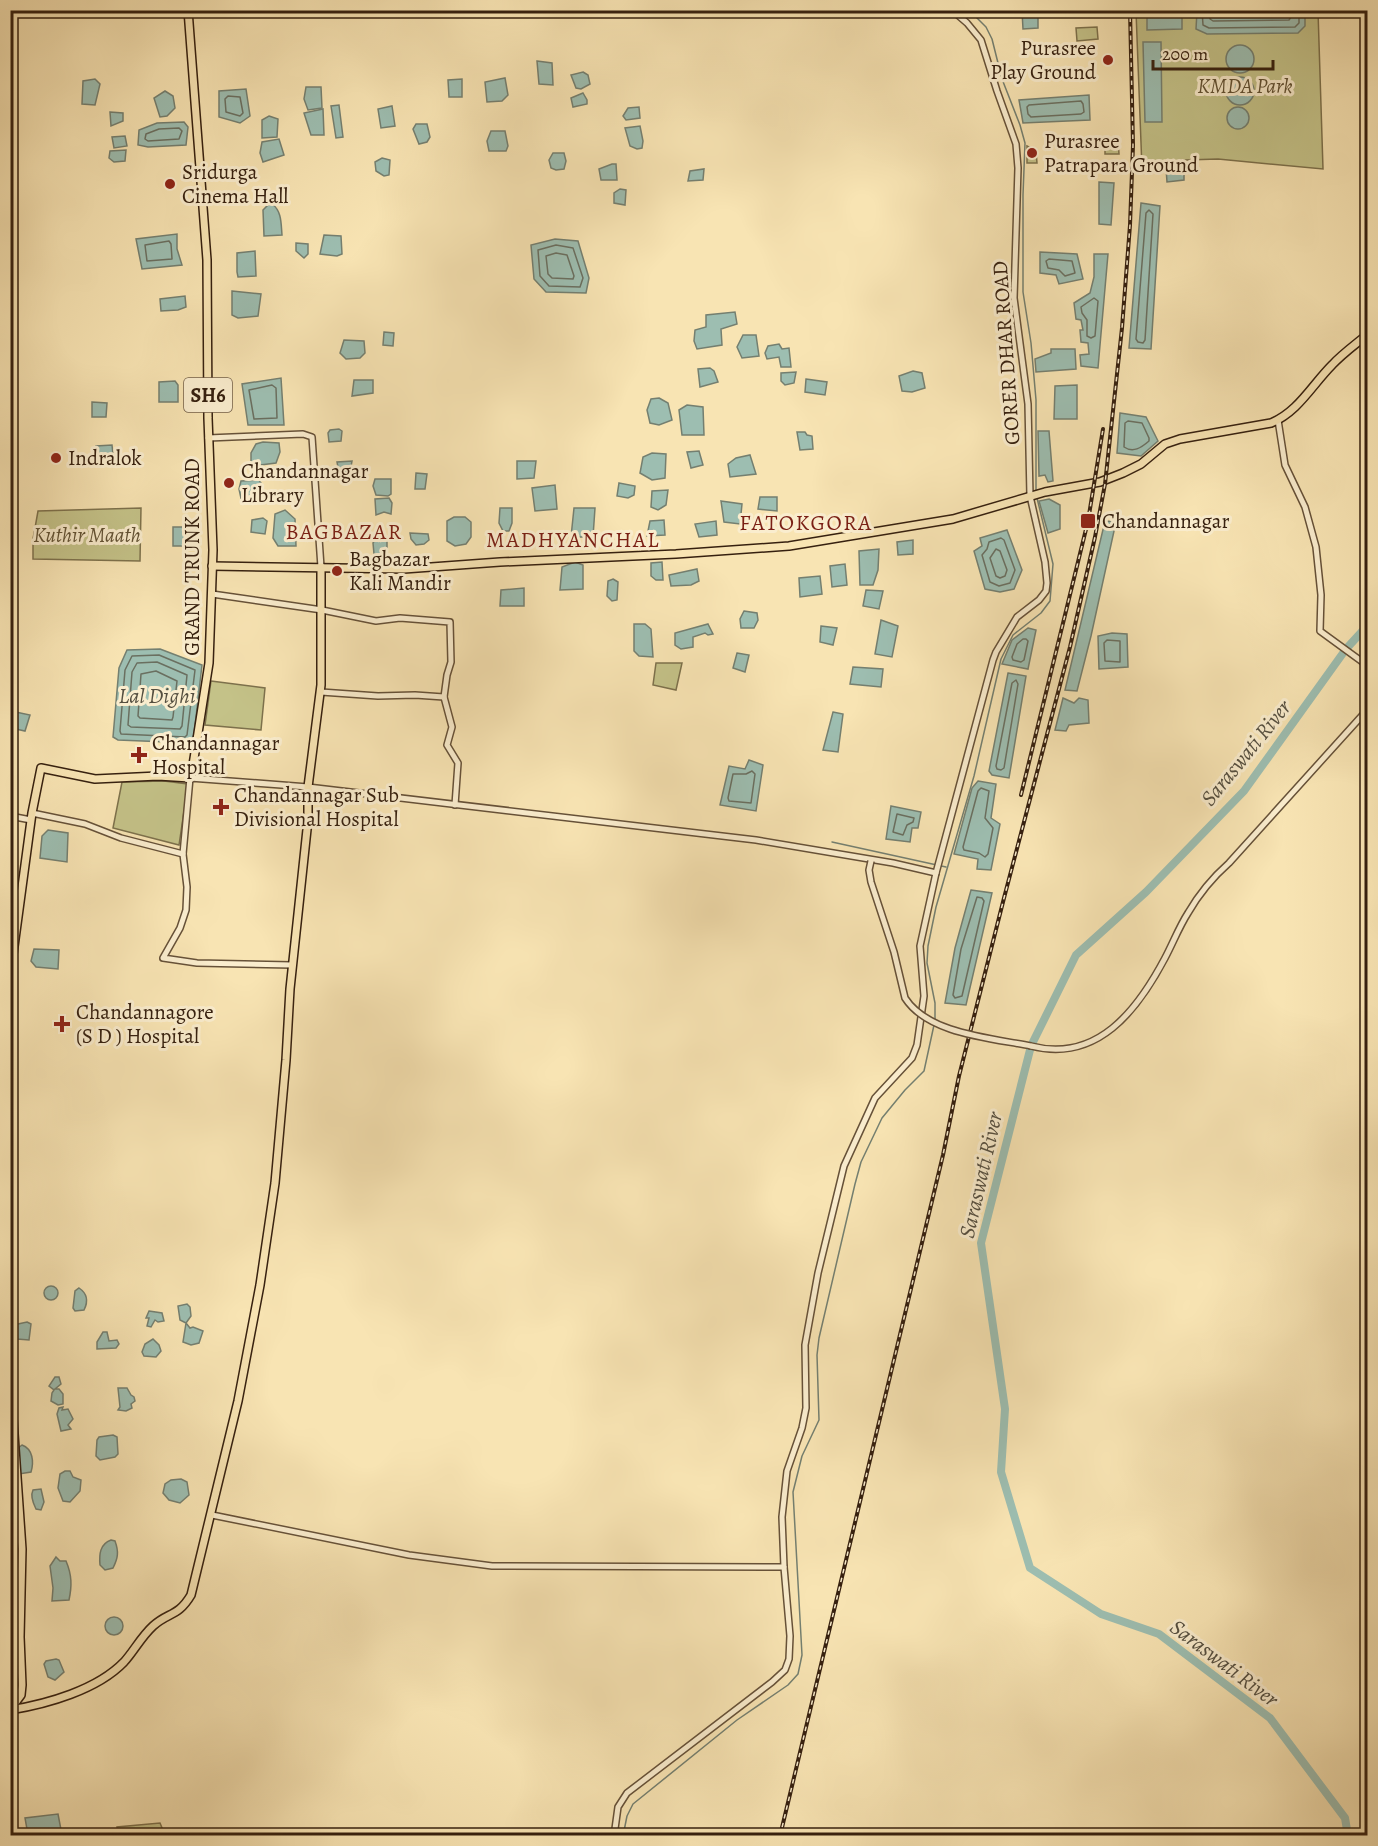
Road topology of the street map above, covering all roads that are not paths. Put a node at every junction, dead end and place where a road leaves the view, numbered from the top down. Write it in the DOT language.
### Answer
graph roads {
  1 [pos="188,10"];
  2 [pos="952,10"];
  3 [pos="1366,337"];
  4 [pos="1278,420"];
  5 [pos="208,438"];
  6 [pos="1034,495"];
  7 [pos="212,566"];
  8 [pos="321,567"];
  9 [pos="212,594"];
  10 [pos="322,610"];
  11 [pos="1368,666"];
  12 [pos="321,692"];
  13 [pos="444,697"];
  14 [pos="1368,709"];
  15 [pos="190,778"];
  16 [pos="308,787"];
  17 [pos="455,805"];
  18 [pos="10,816"];
  19 [pos="31,816"];
  20 [pos="183,854"];
  21 [pos="872,860"];
  22 [pos="936,873"];
  23 [pos="292,965"];
  24 [pos="10,976"];
  25 [pos="10,1376"];
  26 [pos="212,1515"];
  27 [pos="784,1567"];
  28 [pos="10,1710"];
  29 [pos="614,1836"];
  1 -- 5 [label="main road, GRAND TRUNK ROAD / SH6"];
  2 -- 6 [label="street, GORER DHAR ROAD"];
  3 -- 4 [label="main road"];
  4 -- 6 [label="main road"];
  4 -- 11 [label="street"];
  5 -- 7 [label="main road, GRAND TRUNK ROAD / SH6"];
  5 -- 8 [label="street"];
  6 -- 8 [label="main road"];
  6 -- 22 [label="street, GORER DHAR ROAD"];
  7 -- 8 [label="main road"];
  7 -- 9 [label="main road, GRAND TRUNK ROAD / SH6"];
  8 -- 10 [label="main road"];
  9 -- 10 [label="street"];
  9 -- 15 [label="main road, GRAND TRUNK ROAD / SH6"];
  10 -- 12 [label="main road"];
  10 -- 13 [label="street"];
  12 -- 13 [label="street"];
  12 -- 16 [label="main road"];
  13 -- 17 [label="street"];
  14 -- 21 [label="street, bridge"];
  15 -- 16 [label="street"];
  15 -- 19 [label="main road"];
  15 -- 20 [label="street"];
  16 -- 17 [label="street"];
  16 -- 23 [label="main road"];
  17 -- 21 [label="street"];
  18 -- 19 [label="street"];
  19 -- 20 [label="street"];
  19 -- 24 [label="main road"];
  20 -- 23 [label="street"];
  21 -- 22 [label="street"];
  22 -- 27 [label="street"];
  23 -- 26 [label="main road"];
  25 -- 28 [label="main road"];
  26 -- 27 [label="street"];
  26 -- 28 [label="main road"];
  27 -- 29 [label="street"];
}
